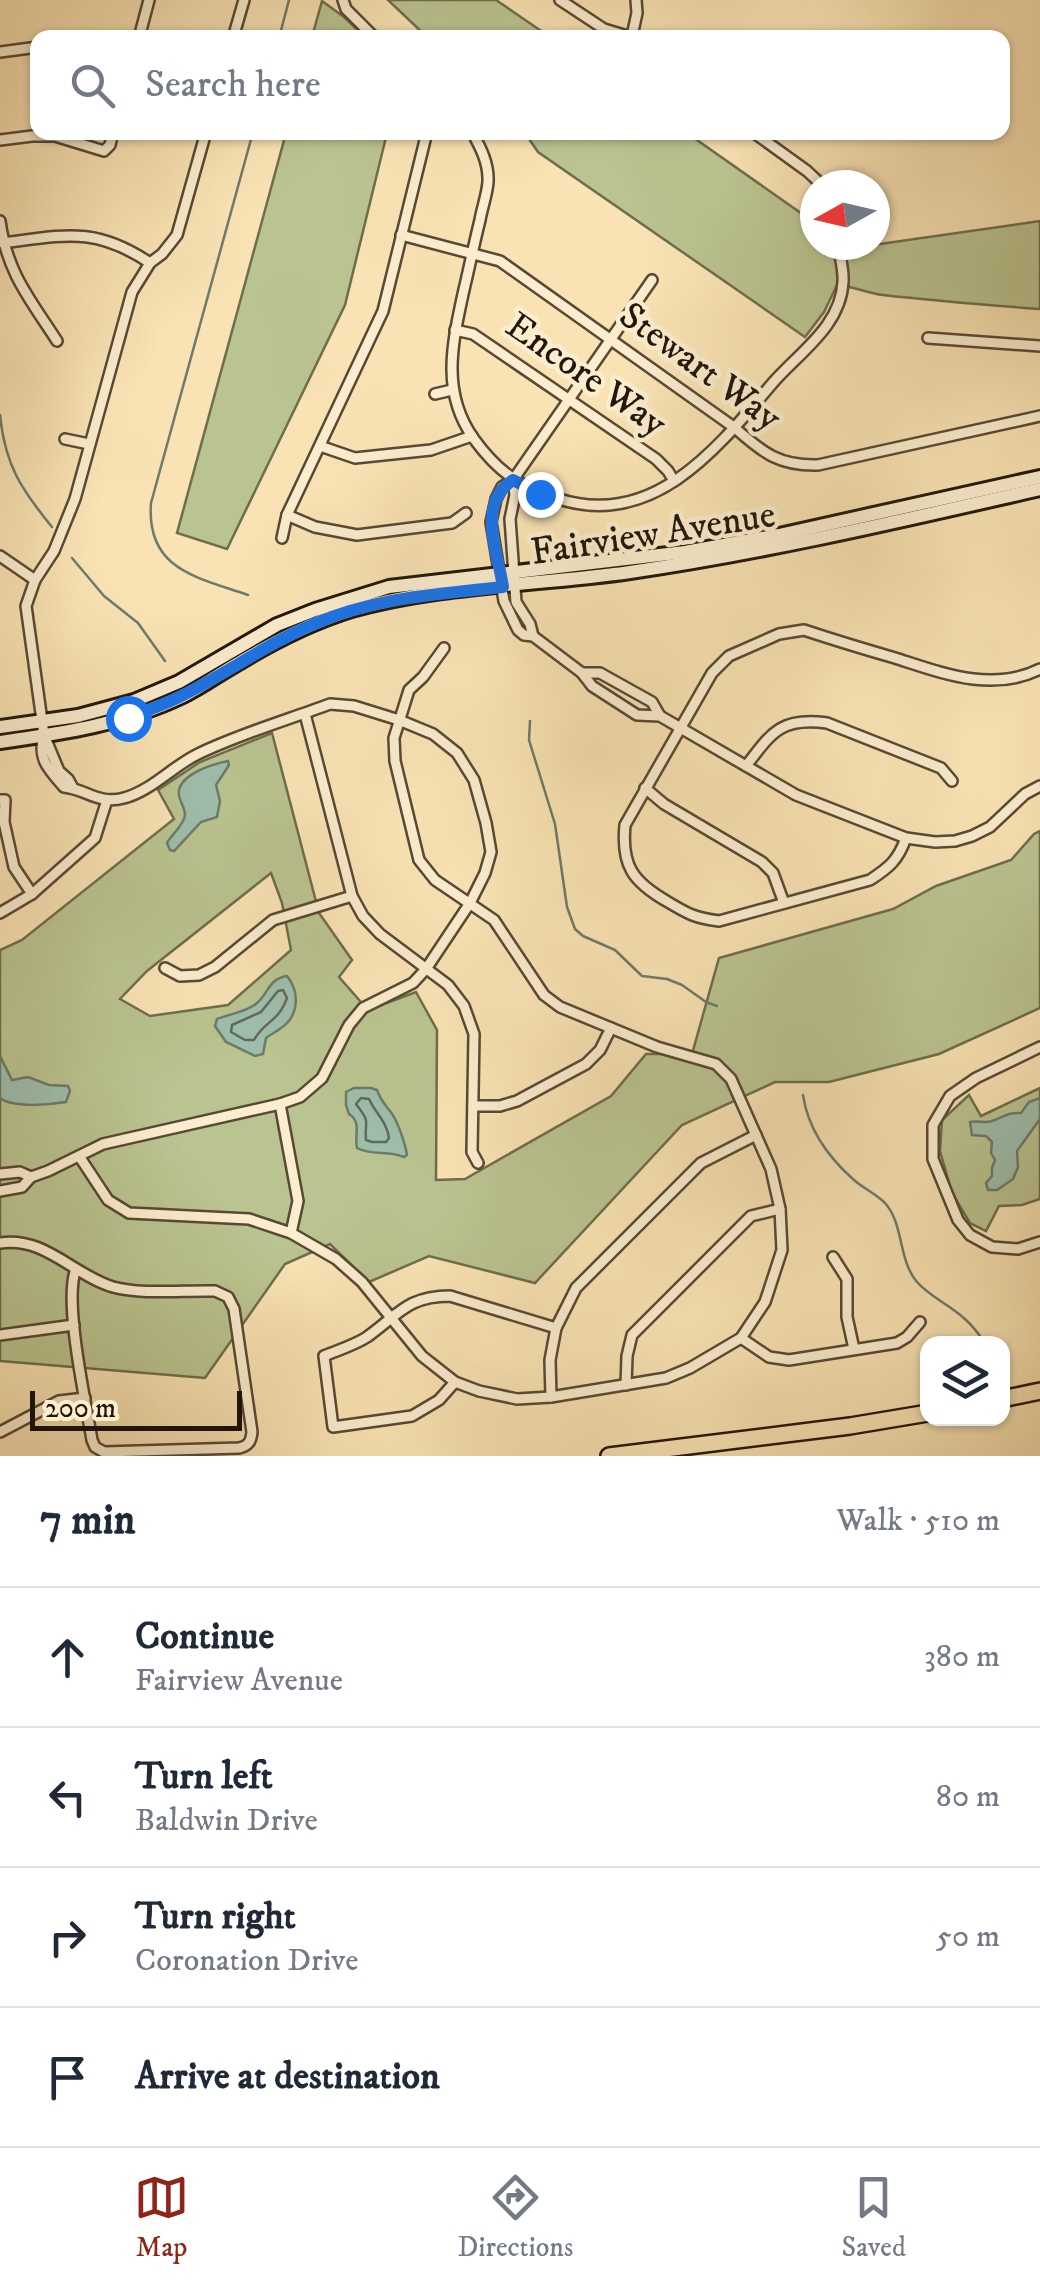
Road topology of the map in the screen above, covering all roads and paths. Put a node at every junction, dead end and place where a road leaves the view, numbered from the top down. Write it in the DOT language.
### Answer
graph roads {
  1 [pos="150,0"];
  2 [pos="244,0"];
  3 [pos="343,0"];
  4 [pos="560,0"];
  5 [pos="636,0"];
  6 [pos="142,30"];
  7 [pos="235,30"];
  8 [pos="367,30"];
  9 [pos="608,30"];
  10 [pos="634,30"];
  11 [pos="30,48"];
  12 [pos="0,52"];
  13 [pos="30,136"];
  14 [pos="0,140"];
  15 [pos="67,140"];
  16 [pos="112,140"];
  17 [pos="204,140"];
  18 [pos="425,140"];
  19 [pos="477,140"];
  20 [pos="764,140"];
  21 [pos="806,170"];
  22 [pos="0,222"];
  23 [pos="401,235"];
  24 [pos="3,244"];
  25 [pos="472,252"];
  26 [pos="840,260"];
  27 [pos="150,262"];
  28 [pos="652,280"];
  29 [pos="455,330"];
  30 [pos="928,338"];
  31 [pos="611,339"];
  32 [pos="58,341"];
  33 [pos="1040,346"];
  34 [pos="452,390"];
  35 [pos="435,394"];
  36 [pos="571,399"];
  37 [pos="1040,416"];
  38 [pos="735,428"];
  39 [pos="472,436"];
  40 [pos="65,439"];
  41 [pos="89,444"];
  42 [pos="320,446"];
  43 [pos="1040,477"];
  44 [pos="513,480"];
  45 [pos="674,481"];
  46 [pos="1040,490"];
  47 [pos="466,513"];
  48 [pos="287,516"];
  49 [pos="282,538"];
  50 [pos="0,556"];
  51 [pos="35,580"];
  52 [pos="508,580"];
  53 [pos="444,648"];
  54 [pos="1040,669"];
  55 [pos="582,673"];
  56 [pos="305,714"];
  57 [pos="660,716"];
  58 [pos="399,720"];
  59 [pos="0,727"];
  60 [pos="43,728"];
  61 [pos="680,728"];
  62 [pos="0,742"];
  63 [pos="746,766"];
  64 [pos="952,781"];
  65 [pos="1040,786"];
  66 [pos="645,788"];
  67 [pos="0,800"];
  68 [pos="107,800"];
  69 [pos="906,838"];
  70 [pos="32,894"];
  71 [pos="352,896"];
  72 [pos="470,903"];
  73 [pos="784,903"];
  74 [pos="0,913"];
  75 [pos="165,968"];
  76 [pos="426,969"];
  77 [pos="611,1028"];
  78 [pos="1040,1047"];
  79 [pos="280,1104"];
  80 [pos="473,1106"];
  81 [pos="756,1135"];
  82 [pos="79,1156"];
  83 [pos="478,1163"];
  84 [pos="0,1174"];
  85 [pos="31,1176"];
  86 [pos="0,1191"];
  87 [pos="780,1209"];
  88 [pos="291,1233"];
  89 [pos="1040,1242"];
  90 [pos="0,1243"];
  91 [pos="834,1256"];
  92 [pos="76,1269"];
  93 [pos="392,1317"];
  94 [pos="920,1322"];
  95 [pos="74,1325"];
  96 [pos="556,1328"];
  97 [pos="0,1335"];
  98 [pos="741,1338"];
  99 [pos="854,1349"];
  100 [pos="454,1382"];
  101 [pos="626,1384"];
  102 [pos="1040,1391"];
  103 [pos="551,1397"];
  104 [pos="85,1398"];
  105 [pos="1010,1398"];
  106 [pos="920,1415"];
  107 [pos="0,1432"];
  108 [pos="772,1436"];
  109 [pos="610,1456"];
  110 [pos="658,1456"];
  1 -- 6 [label="street"];
  2 -- 7 [label="street"];
  3 -- 8 [label="street"];
  4 -- 9 [label="street"];
  5 -- 10 [label="street"];
  11 -- 12 [label="street"];
  13 -- 14 [label="street"];
  15 -- 16 [label="street"];
  17 -- 27 [label="street"];
  18 -- 23 [label="street"];
  19 -- 25 [label="street"];
  20 -- 21 [label="street"];
  22 -- 24 [label="street"];
  23 -- 25 [label="street, Stewart Way"];
  23 -- 42 [label="street"];
  24 -- 27 [label="street"];
  24 -- 32 [label="street"];
  25 -- 29 [label="street"];
  25 -- 31 [label="street, Stewart Way"];
  26 -- 38 [label="street"];
  27 -- 41 [label="street"];
  28 -- 31 [label="street"];
  29 -- 34 [label="street"];
  29 -- 36 [label="street, Encore Way"];
  30 -- 33 [label="street"];
  31 -- 36 [label="street"];
  31 -- 38 [label="street, Stewart Way"];
  34 -- 35 [label="street"];
  34 -- 39 [label="street"];
  36 -- 44 [label="street"];
  36 -- 45 [label="street, Encore Way"];
  37 -- 38 [label="street, Stewart Way"];
  38 -- 45 [label="street"];
  39 -- 42 [label="street"];
  39 -- 44 [label="street"];
  40 -- 41 [label="street"];
  41 -- 51 [label="street"];
  42 -- 48 [label="street"];
  43 -- 52 [label="street, Fairview Avenue"];
  44 -- 45 [label="street"];
  44 -- 52 [label="street"];
  44 -- 52 [label="street"];
  46 -- 52 [label="street, Fairview Avenue"];
  47 -- 48 [label="street"];
  48 -- 49 [label="street"];
  50 -- 51 [label="street"];
  51 -- 60 [label="street"];
  52 -- 55 [label="street"];
  52 -- 60 [label="street, Fairview Avenue"];
  53 -- 58 [label="street"];
  54 -- 61 [label="street"];
  55 -- 57 [label="street"];
  55 -- 57 [label="street"];
  56 -- 58 [label="street"];
  56 -- 68 [label="street"];
  56 -- 71 [label="street"];
  57 -- 61 [label="street"];
  58 -- 72 [label="street"];
  58 -- 72 [label="street"];
  59 -- 60 [label="street, Fairview Avenue"];
  60 -- 62 [label="street, Fairview Avenue"];
  60 -- 68 [label="street"];
  61 -- 63 [label="street"];
  61 -- 66 [label="street"];
  63 -- 64 [label="street"];
  63 -- 69 [label="street"];
  65 -- 69 [label="street"];
  66 -- 73 [label="street"];
  66 -- 73 [label="street"];
  67 -- 70 [label="street"];
  68 -- 70 [label="street"];
  69 -- 73 [label="street"];
  70 -- 74 [label="street"];
  71 -- 75 [label="street"];
  71 -- 76 [label="street"];
  72 -- 76 [label="street"];
  72 -- 77 [label="street"];
  76 -- 79 [label="street"];
  76 -- 80 [label="street"];
  77 -- 80 [label="street"];
  77 -- 81 [label="street"];
  78 -- 89 [label="street"];
  79 -- 82 [label="street"];
  79 -- 88 [label="street"];
  80 -- 83 [label="street"];
  81 -- 87 [label="street"];
  81 -- 96 [label="street"];
  82 -- 85 [label="street"];
  82 -- 88 [label="street"];
  84 -- 85 [label="street"];
  85 -- 86 [label="street"];
  87 -- 98 [label="street"];
  87 -- 101 [label="street"];
  88 -- 93 [label="street"];
  90 -- 92 [label="street"];
  91 -- 99 [label="street"];
  92 -- 95 [label="street"];
  92 -- 104 [label="street"];
  93 -- 96 [label="street"];
  93 -- 100 [label="street"];
  93 -- 100 [label="street"];
  94 -- 99 [label="street"];
  95 -- 97 [label="street"];
  95 -- 104 [label="street"];
  96 -- 103 [label="street"];
  98 -- 99 [label="street"];
  98 -- 101 [label="street"];
  100 -- 103 [label="street"];
  101 -- 103 [label="street"];
  102 -- 105 [label="highway"];
  104 -- 107 [label="street"];
  106 -- 108 [label="highway"];
  108 -- 109 [label="highway"];
  108 -- 110 [label="highway"];
}
